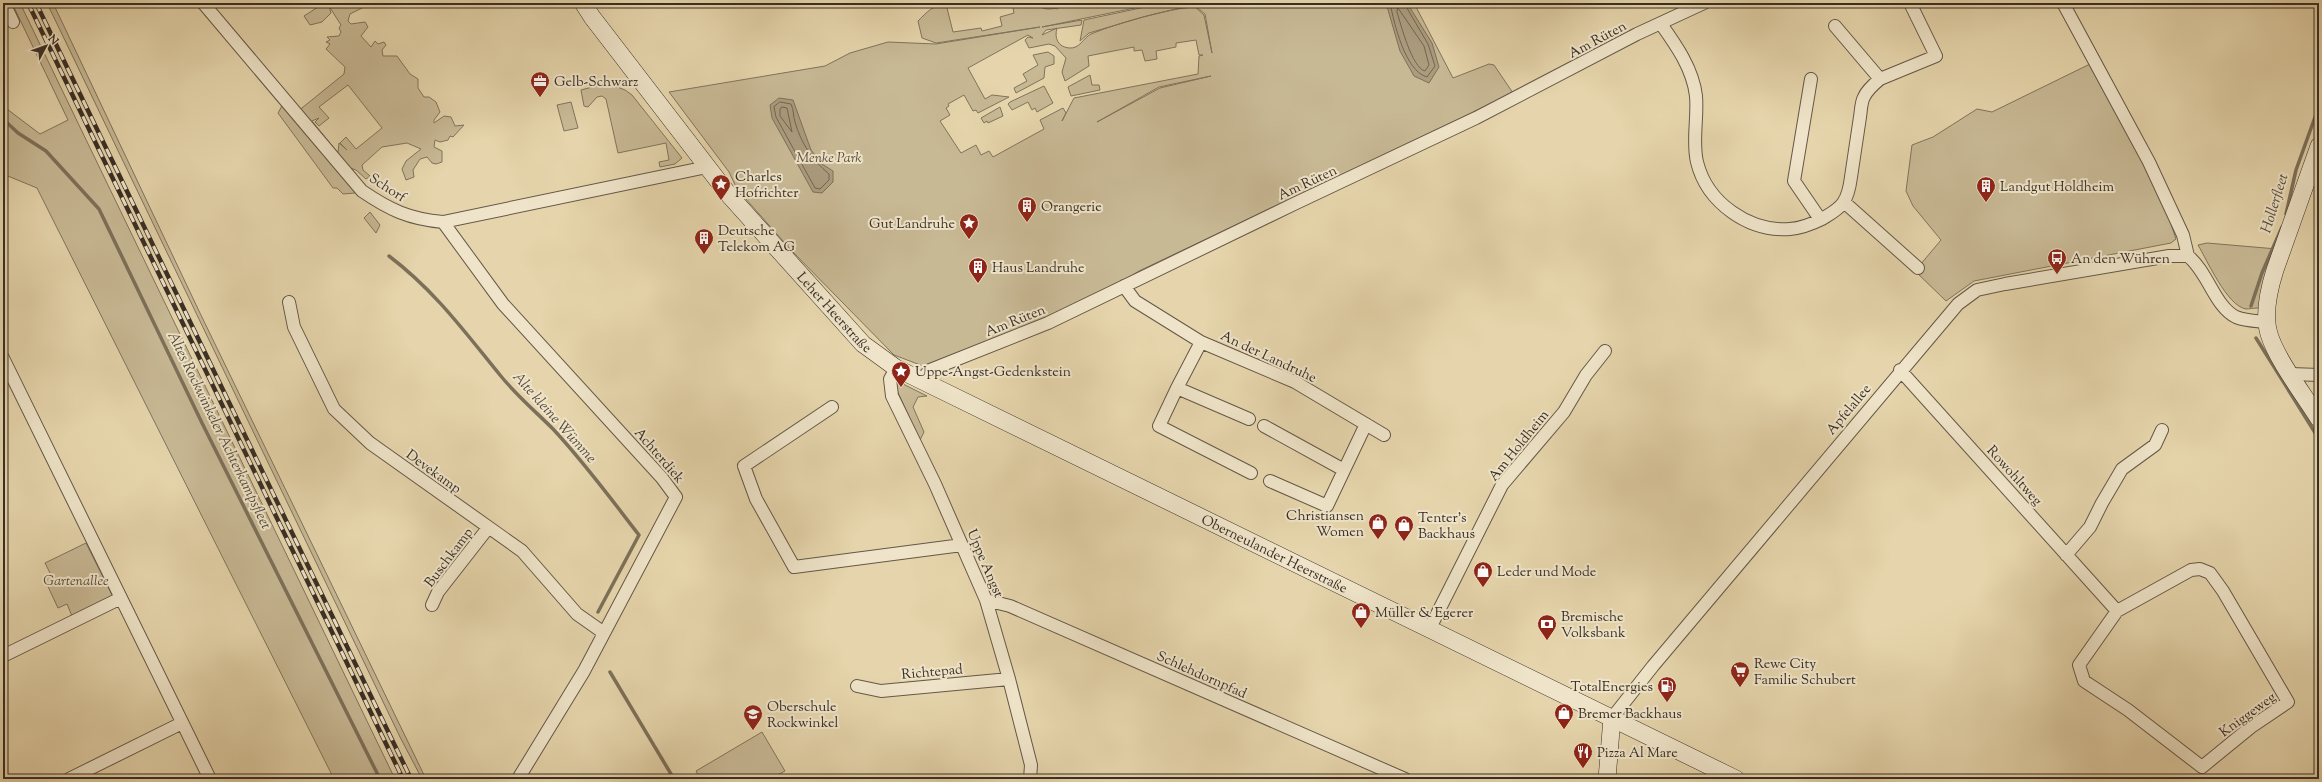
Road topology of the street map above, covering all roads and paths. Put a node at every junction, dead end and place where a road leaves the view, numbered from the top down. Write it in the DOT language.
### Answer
graph roads {
  1 [pos="4,3"];
  2 [pos="203,3"];
  3 [pos="584,3"];
  4 [pos="1704,3"];
  5 [pos="1910,3"];
  6 [pos="2063,3"];
  7 [pos="1683,8"];
  8 [pos="13,22"];
  9 [pos="1661,24"];
  10 [pos="1835,26"];
  11 [pos="1811,79"];
  12 [pos="1880,80"];
  13 [pos="2319,146"];
  14 [pos="707,167"];
  15 [pos="1844,202"];
  16 [pos="1820,219"];
  17 [pos="443,222"];
  18 [pos="2188,256"];
  19 [pos="1918,268"];
  20 [pos="1124,286"];
  21 [pos="289,302"];
  22 [pos="2267,322"];
  23 [pos="1201,342"];
  24 [pos="1605,351"];
  25 [pos="3,358"];
  26 [pos="896,368"];
  27 [pos="1900,370"];
  28 [pos="2291,374"];
  29 [pos="2319,375"];
  30 [pos="920,381"];
  31 [pos="1178,388"];
  32 [pos="832,407"];
  33 [pos="1249,419"];
  34 [pos="2319,419"];
  35 [pos="1366,424"];
  36 [pos="1264,426"];
  37 [pos="2162,430"];
  38 [pos="1384,434"];
  39 [pos="1344,470"];
  40 [pos="1251,472"];
  41 [pos="1270,481"];
  42 [pos="488,528"];
  43 [pos="962,545"];
  44 [pos="2066,555"];
  45 [pos="121,598"];
  46 [pos="986,600"];
  47 [pos="432,605"];
  48 [pos="2117,611"];
  49 [pos="1430,628"];
  50 [pos="604,633"];
  51 [pos="3,656"];
  52 [pos="1010,679"];
  53 [pos="857,686"];
  54 [pos="1612,718"];
  55 [pos="182,723"];
  56 [pos="69,779"];
  57 [pos="210,779"];
  58 [pos="518,779"];
  59 [pos="1030,779"];
  60 [pos="1405,779"];
  61 [pos="1607,779"];
  62 [pos="1736,779"];
  1 -- 8 [label="street"];
  2 -- 17 [label="street, Schorf"];
  3 -- 14 [label="main road, Leher Heerstraße"];
  4 -- 7 [label="street, Am Rüten"];
  5 -- 12 [label="street"];
  6 -- 18 [label="street"];
  7 -- 9 [label="street, Am Rüten"];
  9 -- 16 [label="street"];
  9 -- 20 [label="street, Am Rüten"];
  10 -- 12 [label="street"];
  11 -- 16 [label="street"];
  12 -- 15 [label="street"];
  13 -- 22 [label="main road"];
  14 -- 17 [label="street, Schorf"];
  14 -- 26 [label="main road, Leher Heerstraße"];
  15 -- 16 [label="street"];
  15 -- 19 [label="street"];
  17 -- 50 [label="street, Achterdiek"];
  18 -- 22 [label="street"];
  18 -- 27 [label="street, Apfelallee"];
  20 -- 23 [label="street, An der Landruhe"];
  20 -- 30 [label="street, Am Rüten"];
  21 -- 42 [label="street, Devekamp"];
  22 -- 28 [label="main road"];
  23 -- 31 [label="street, An der Landruhe"];
  23 -- 35 [label="street, An der Landruhe"];
  24 -- 49 [label="street, Am Holdheim"];
  25 -- 45 [label="street"];
  26 -- 30 [label="main road, Leher Heerstraße"];
  26 -- 43 [label="street, Uppe Angst"];
  27 -- 44 [label="street, Rowohltweg"];
  27 -- 54 [label="street, Apfelallee"];
  28 -- 29 [label="street"];
  28 -- 34 [label="main road"];
  30 -- 49 [label="main road, Oberneulander Heerstraße"];
  31 -- 33 [label="street"];
  31 -- 40 [label="street, An der Landruhe"];
  32 -- 43 [label="street"];
  35 -- 38 [label="street, An der Landruhe"];
  35 -- 39 [label="street"];
  36 -- 39 [label="street"];
  37 -- 44 [label="street"];
  39 -- 41 [label="street"];
  42 -- 47 [label="street, Buschkamp"];
  42 -- 50 [label="street, Devekamp"];
  43 -- 46 [label="street, Uppe Angst"];
  44 -- 48 [label="street, Rowohltweg"];
  45 -- 51 [label="street"];
  45 -- 55 [label="street"];
  46 -- 52 [label="street, Uppe Angst"];
  46 -- 60 [label="street, Schlehdornpfad"];
  48 -- 48 [label="street, Kniggeweg"];
  49 -- 54 [label="main road, Oberneulander Heerstraße"];
  50 -- 58 [label="street, Achterdiek"];
  52 -- 53 [label="street, Richtepad"];
  52 -- 59 [label="street, Uppe Angst"];
  54 -- 61 [label="main road"];
  54 -- 62 [label="main road, Oberneulander Heerstraße"];
  55 -- 56 [label="street"];
  55 -- 57 [label="street"];
}
